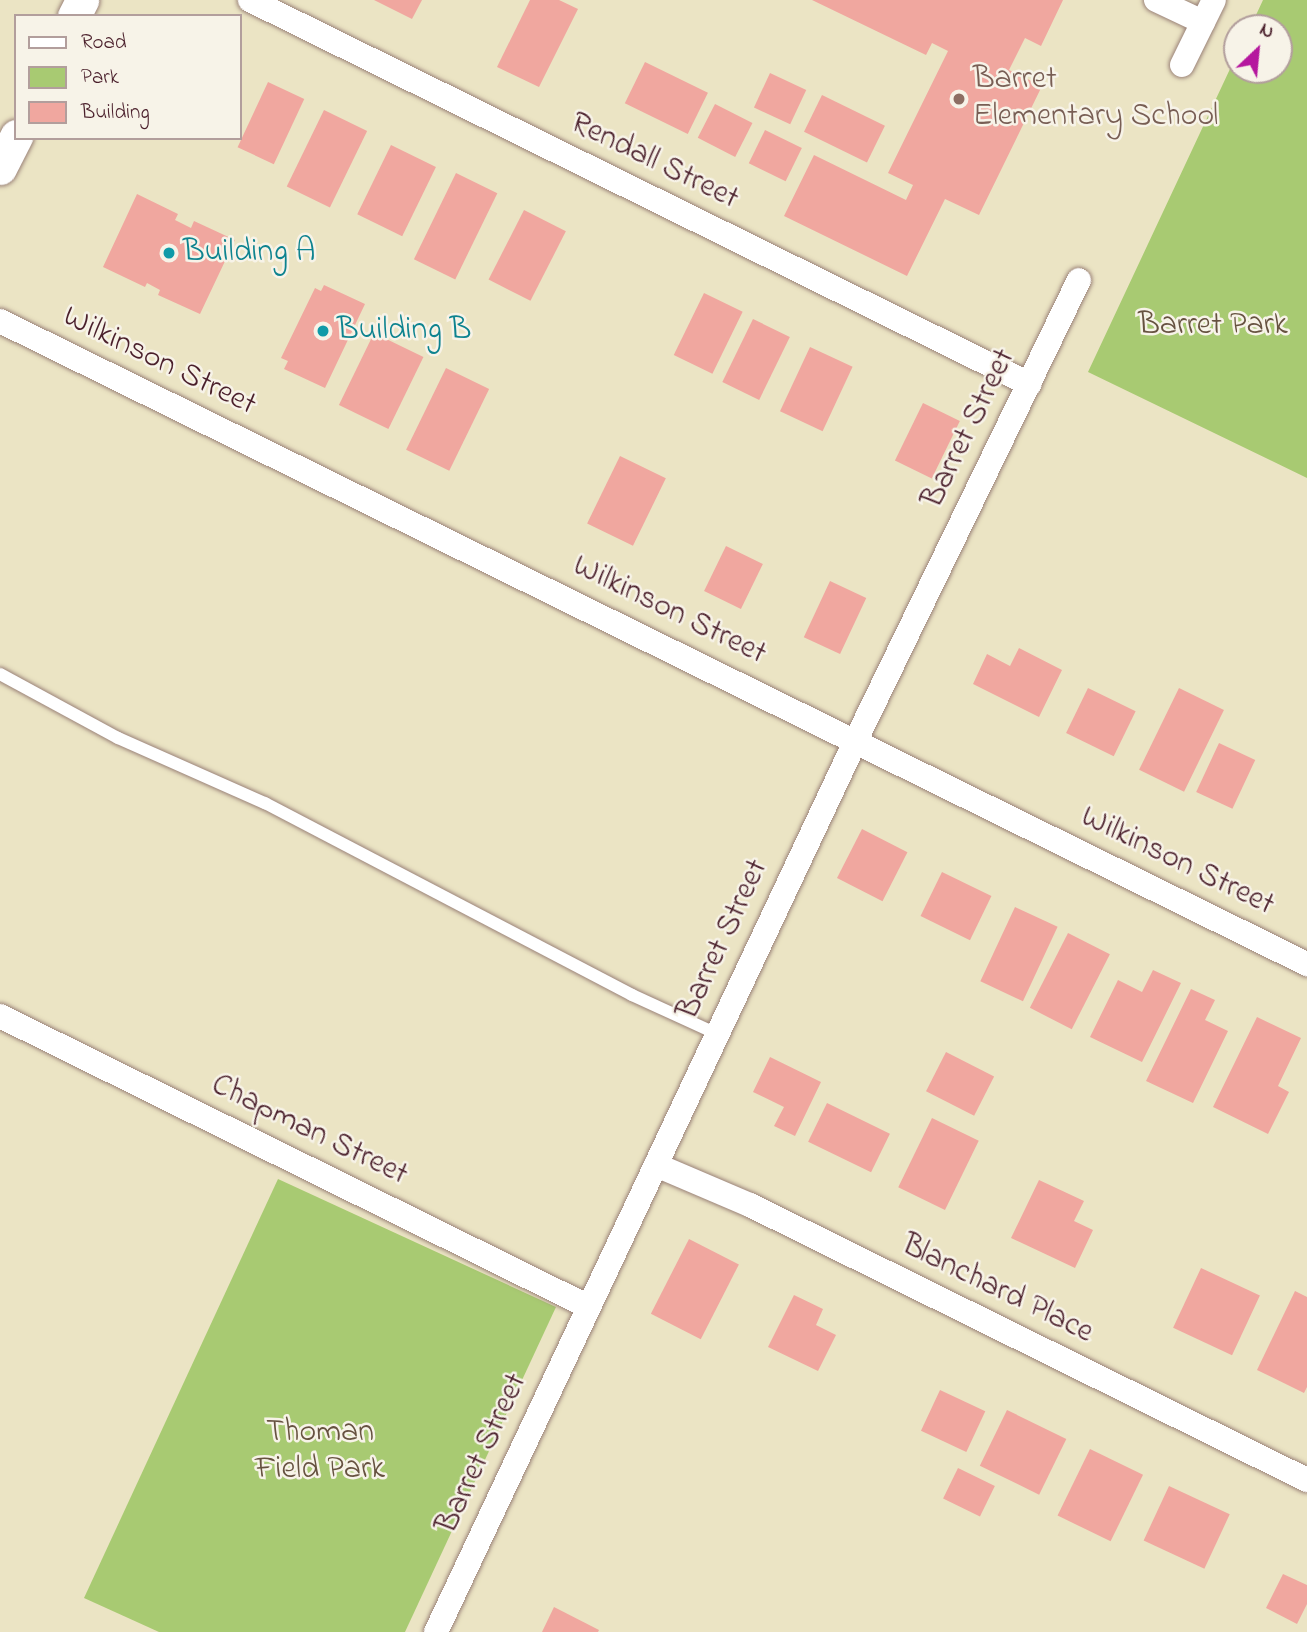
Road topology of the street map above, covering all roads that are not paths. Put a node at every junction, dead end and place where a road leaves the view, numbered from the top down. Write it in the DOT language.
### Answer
graph roads {
  1 [pos="250,0"];
  2 [pos="1156,0"];
  3 [pos="1214,0"];
  4 [pos="1203,22"];
  5 [pos="1182,65"];
  6 [pos="14,140"];
  7 [pos="0,168"];
  8 [pos="1079,280"];
  9 [pos="0,321"];
  10 [pos="1029,384"];
  11 [pos="0,674"];
  12 [pos="856,740"];
  13 [pos="1307,964"];
  14 [pos="0,1016"];
  15 [pos="717,1034"];
  16 [pos="656,1165"];
  17 [pos="589,1307"];
  18 [pos="1307,1480"];
  19 [pos="436,1632"];
  1 -- 10 [label="street, Rendall Street"];
  2 -- 4 [label="street"];
  3 -- 4 [label="street"];
  4 -- 5 [label="street"];
  6 -- 7 [label="street"];
  8 -- 10 [label="street, Barret Street"];
  9 -- 12 [label="street, Wilkinson Street"];
  10 -- 12 [label="street, Barret Street"];
  11 -- 15 [label="lane"];
  12 -- 13 [label="street, Wilkinson Street"];
  12 -- 15 [label="street, Barret Street"];
  14 -- 17 [label="street, Chapman Street"];
  15 -- 16 [label="street, Barret Street"];
  16 -- 17 [label="street, Barret Street"];
  16 -- 18 [label="street, Blanchard Place"];
  17 -- 19 [label="street, Barret Street"];
}
